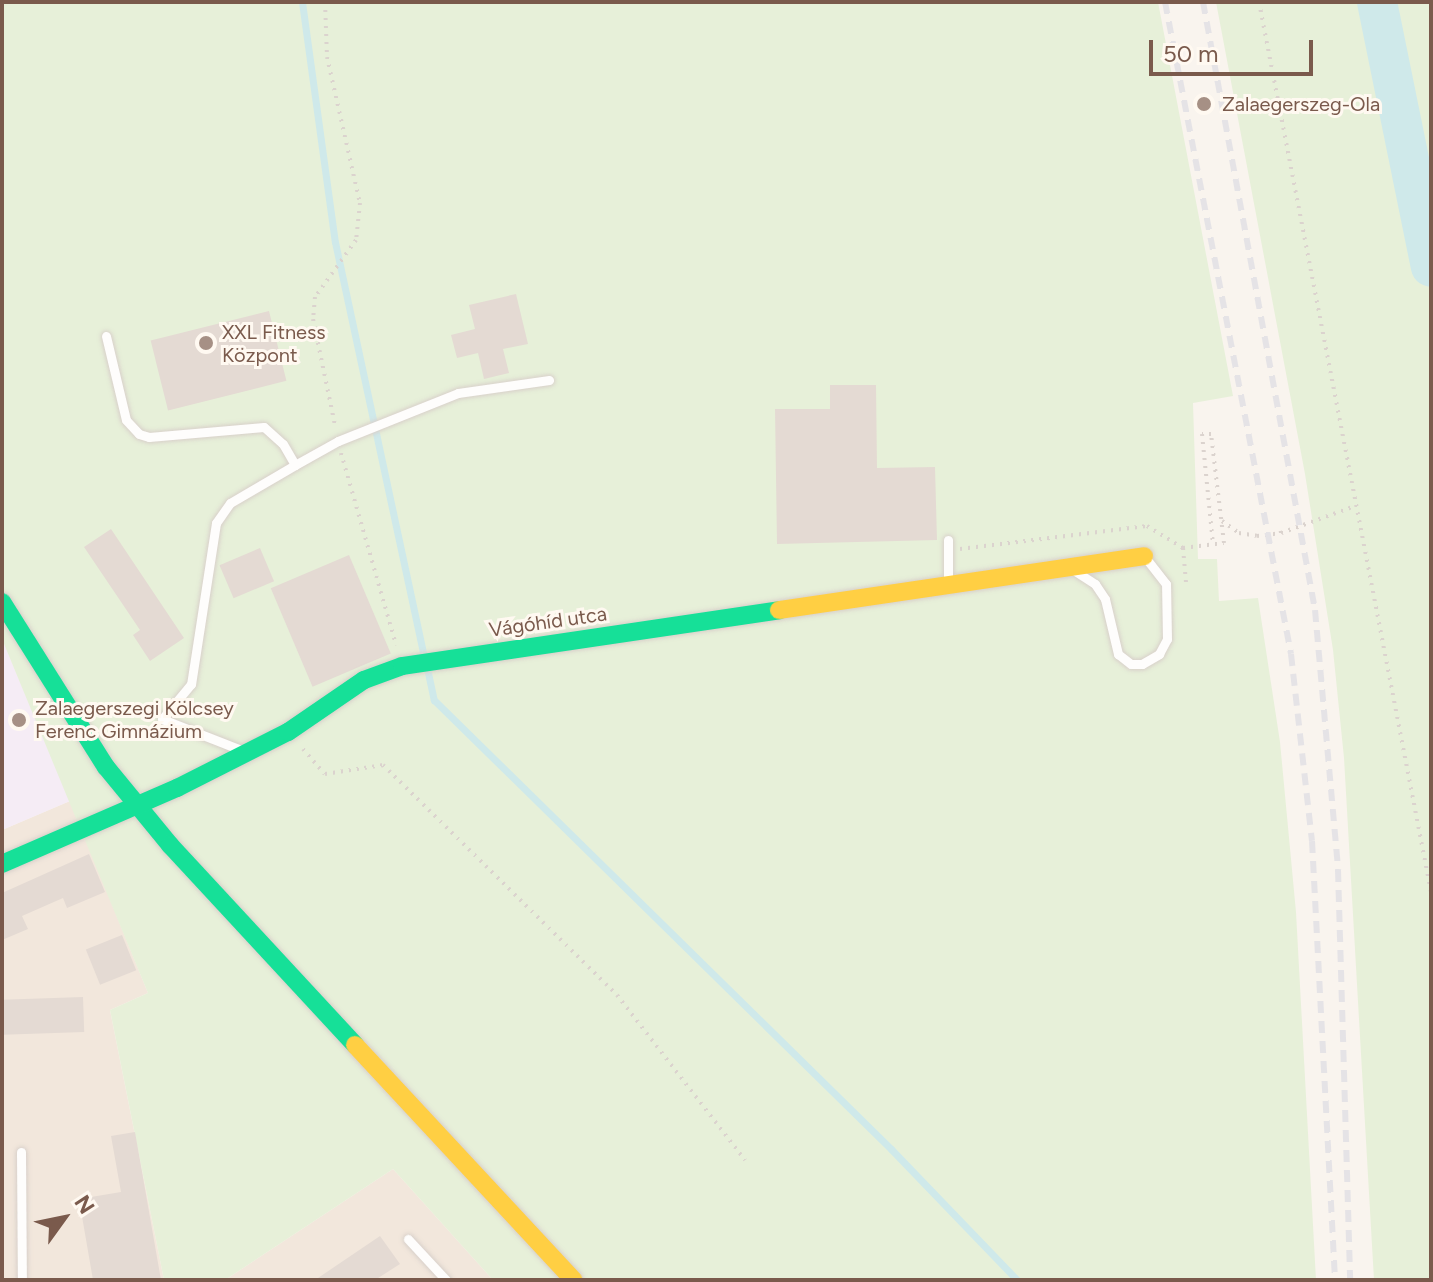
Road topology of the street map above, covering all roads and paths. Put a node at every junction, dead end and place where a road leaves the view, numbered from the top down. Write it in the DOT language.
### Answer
graph roads {
  1 [pos="325,2"];
  2 [pos="1259,2"];
  3 [pos="106,336"];
  4 [pos="549,380"];
  5 [pos="338,441"];
  6 [pos="295,465"];
  7 [pos="1355,506"];
  8 [pos="1222,521"];
  9 [pos="948,540"];
  10 [pos="1224,543"];
  11 [pos="1213,544"];
  12 [pos="1183,548"];
  13 [pos="1144,556"];
  14 [pos="1069,567"];
  15 [pos="948,585"];
  16 [pos="1186,585"];
  17 [pos="2,602"];
  18 [pos="406,666"];
  19 [pos="288,732"];
  20 [pos="244,752"];
  21 [pos="138,806"];
  22 [pos="2,864"];
  23 [pos="1431,892"];
  24 [pos="21,1152"];
  25 [pos="745,1160"];
  26 [pos="408,1239"];
  27 [pos="22,1280"];
  28 [pos="446,1280"];
  29 [pos="573,1280"];
  1 -- 5 [label="path"];
  2 -- 7 [label="path"];
  3 -- 6 [label="lane"];
  4 -- 5 [label="lane"];
  5 -- 6 [label="lane"];
  5 -- 18 [label="path"];
  6 -- 20 [label="lane"];
  7 -- 8 [label="path"];
  7 -- 23 [label="path"];
  8 -- 10 [label="path"];
  8 -- 11 [label="path"];
  9 -- 15 [label="lane"];
  12 -- 16 [label="path"];
  13 -- 14 [label="street, Vágóhíd utca"];
  13 -- 14 [label="lane"];
  14 -- 15 [label="street, Vágóhíd utca"];
  15 -- 18 [label="street, Vágóhíd utca"];
  17 -- 21 [label="street"];
  18 -- 19 [label="street, Vágóhíd utca"];
  19 -- 20 [label="street, Vágóhíd utca"];
  19 -- 25 [label="path"];
  20 -- 21 [label="street, Vágóhíd utca"];
  21 -- 22 [label="street, Vágóhíd utca"];
  21 -- 29 [label="street"];
  24 -- 27 [label="lane"];
  26 -- 28 [label="lane"];
}
